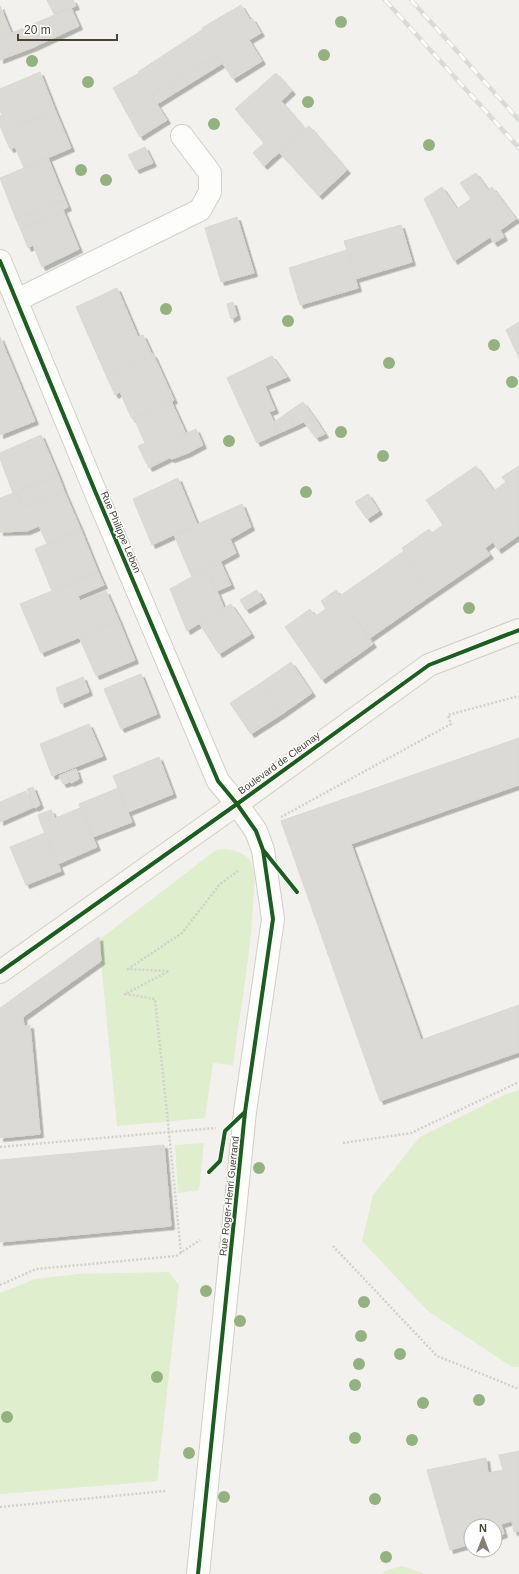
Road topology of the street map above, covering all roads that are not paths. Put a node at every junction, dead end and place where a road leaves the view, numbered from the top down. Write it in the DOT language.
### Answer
graph roads {
  1 [pos="182,136"];
  2 [pos="0,260"];
  3 [pos="17,300"];
  4 [pos="519,630"];
  5 [pos="237,804"];
  6 [pos="0,972"];
  7 [pos="198,1574"];
  1 -- 3 [label="street"];
  2 -- 3 [label="street, Rue Philippe Lebon"];
  3 -- 5 [label="street, Rue Philippe Lebon"];
  4 -- 5 [label="main road, Boulevard de Cleunay"];
  5 -- 6 [label="main road, Boulevard de Cleunay"];
  5 -- 7 [label="street, Rue Roger-Henri Guerrand"];
}
